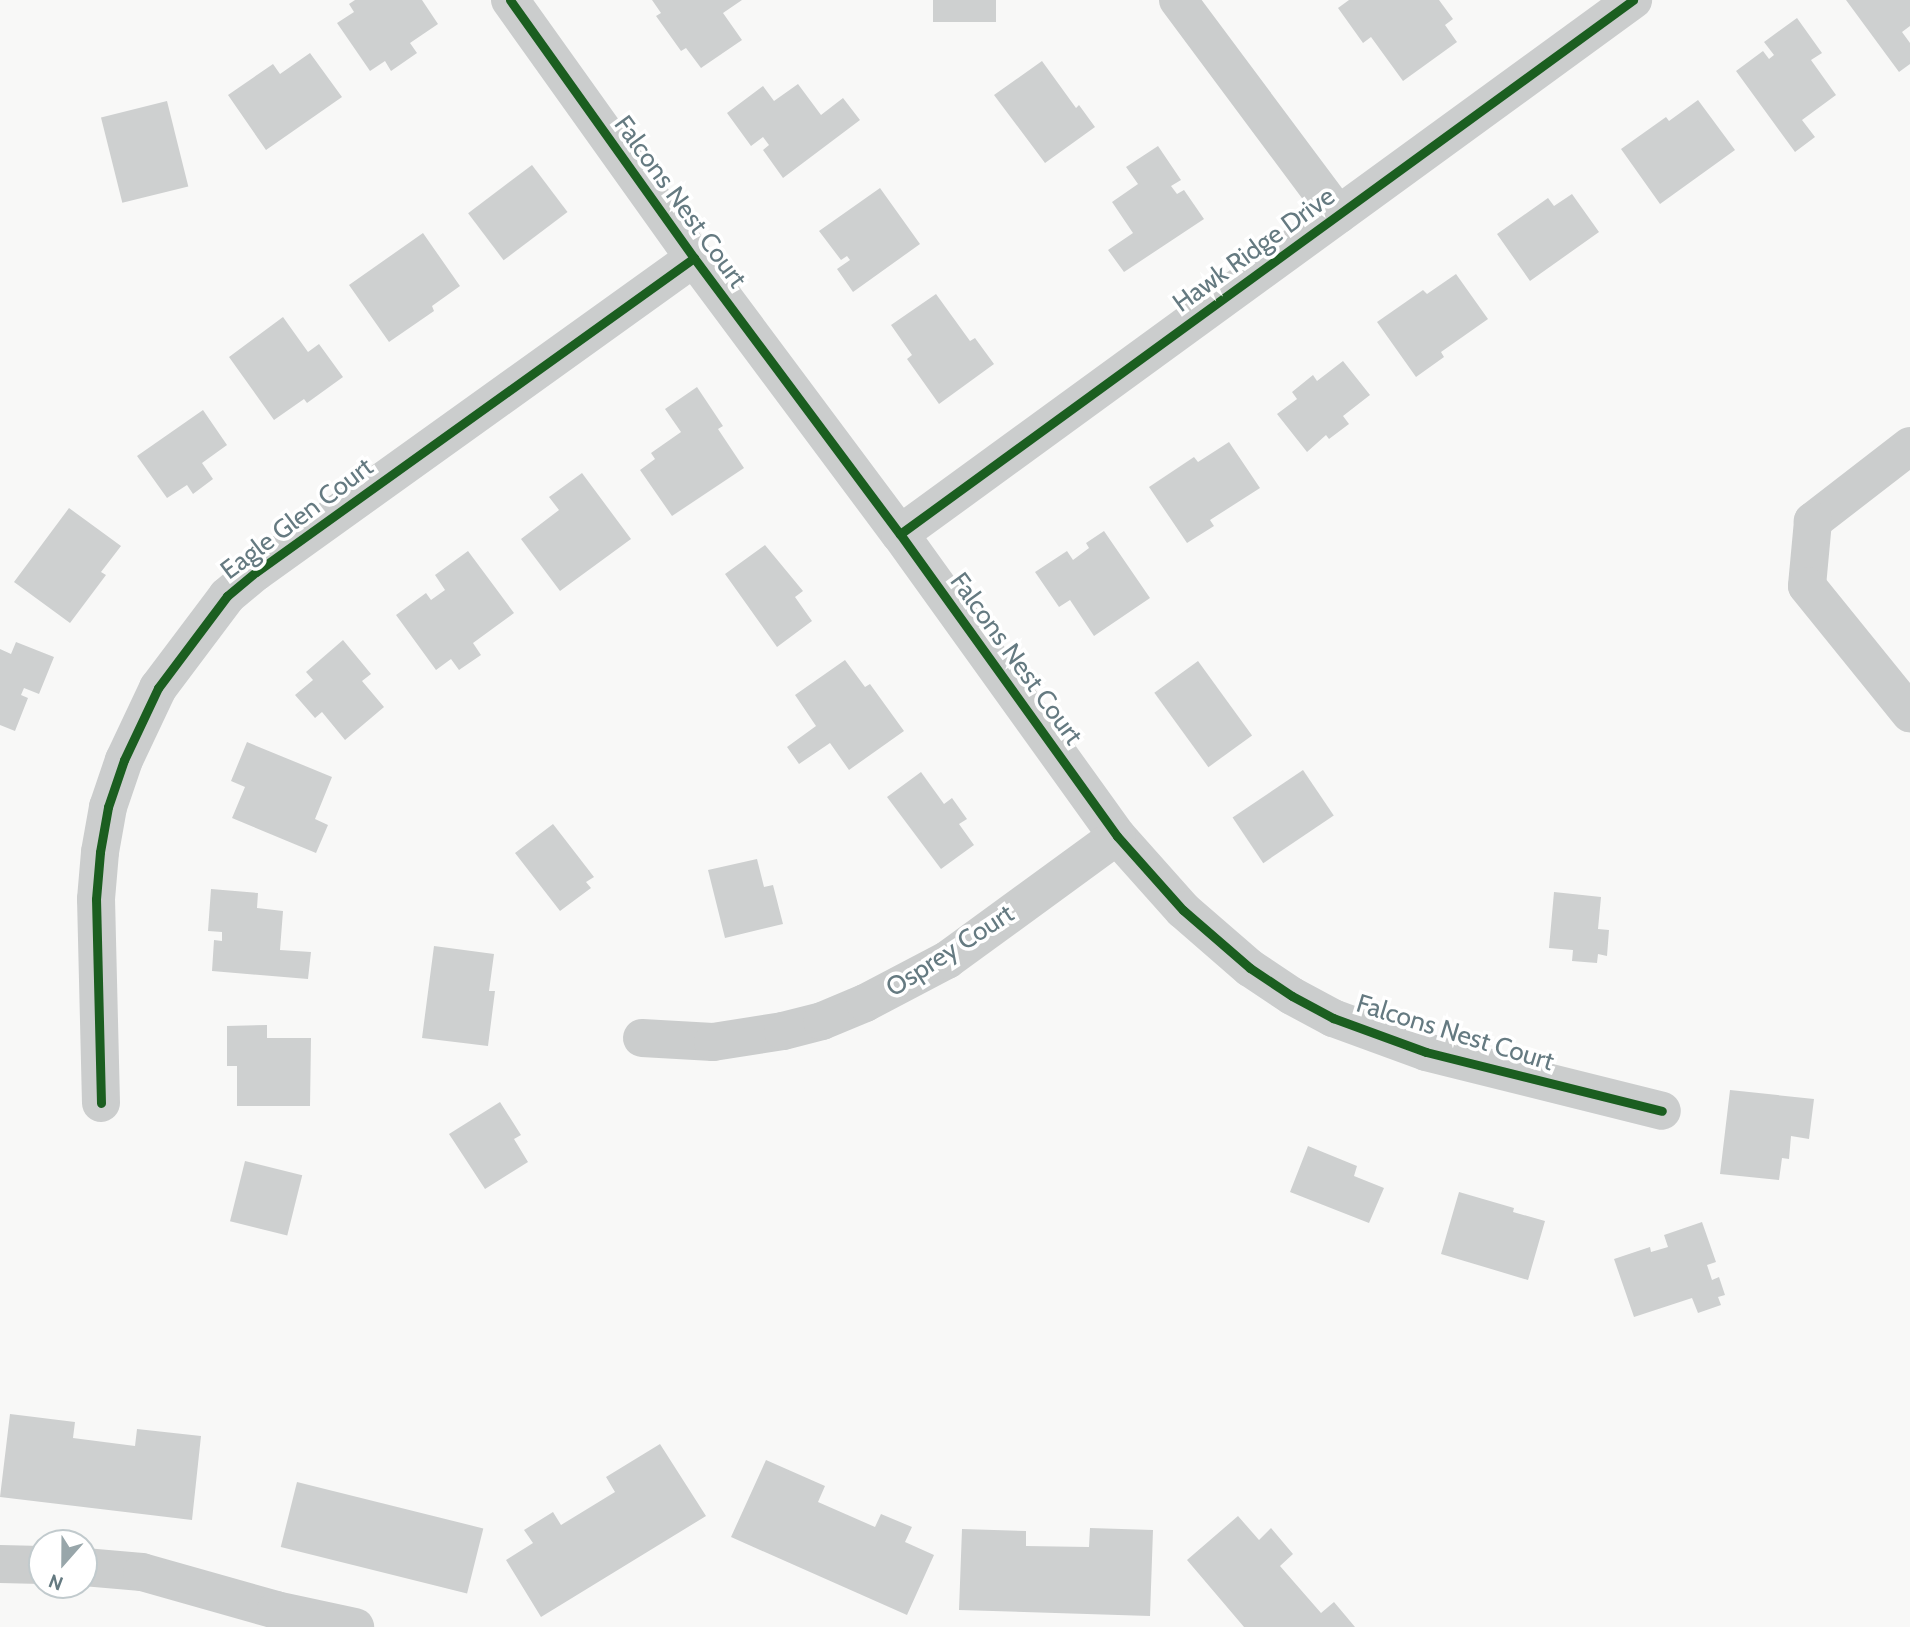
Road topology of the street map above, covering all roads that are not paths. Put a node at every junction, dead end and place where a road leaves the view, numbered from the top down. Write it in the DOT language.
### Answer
graph roads {
  1 [pos="510,0"];
  2 [pos="1178,0"];
  3 [pos="1633,0"];
  4 [pos="1338,215"];
  5 [pos="694,258"];
  6 [pos="1910,446"];
  7 [pos="900,534"];
  8 [pos="1910,713"];
  9 [pos="1117,836"];
  10 [pos="642,1038"];
  11 [pos="101,1103"];
  12 [pos="1662,1111"];
  13 [pos="0,1564"];
  14 [pos="28,1565"];
  15 [pos="98,1568"];
  16 [pos="274,1619"];
  17 [pos="355,1627"];
  1 -- 5 [label="street, Falcons Nest Court"];
  2 -- 4 [label="street"];
  3 -- 4 [label="street, Hawk Ridge Drive"];
  4 -- 7 [label="street, Hawk Ridge Drive"];
  5 -- 7 [label="street, Falcons Nest Court"];
  5 -- 11 [label="street, Eagle Glen Court"];
  6 -- 8 [label="street"];
  7 -- 9 [label="street, Falcons Nest Court"];
  9 -- 10 [label="street, Osprey Court"];
  9 -- 12 [label="street, Falcons Nest Court"];
  13 -- 14 [label="street"];
  15 -- 16 [label="street"];
  16 -- 17 [label="street"];
}
